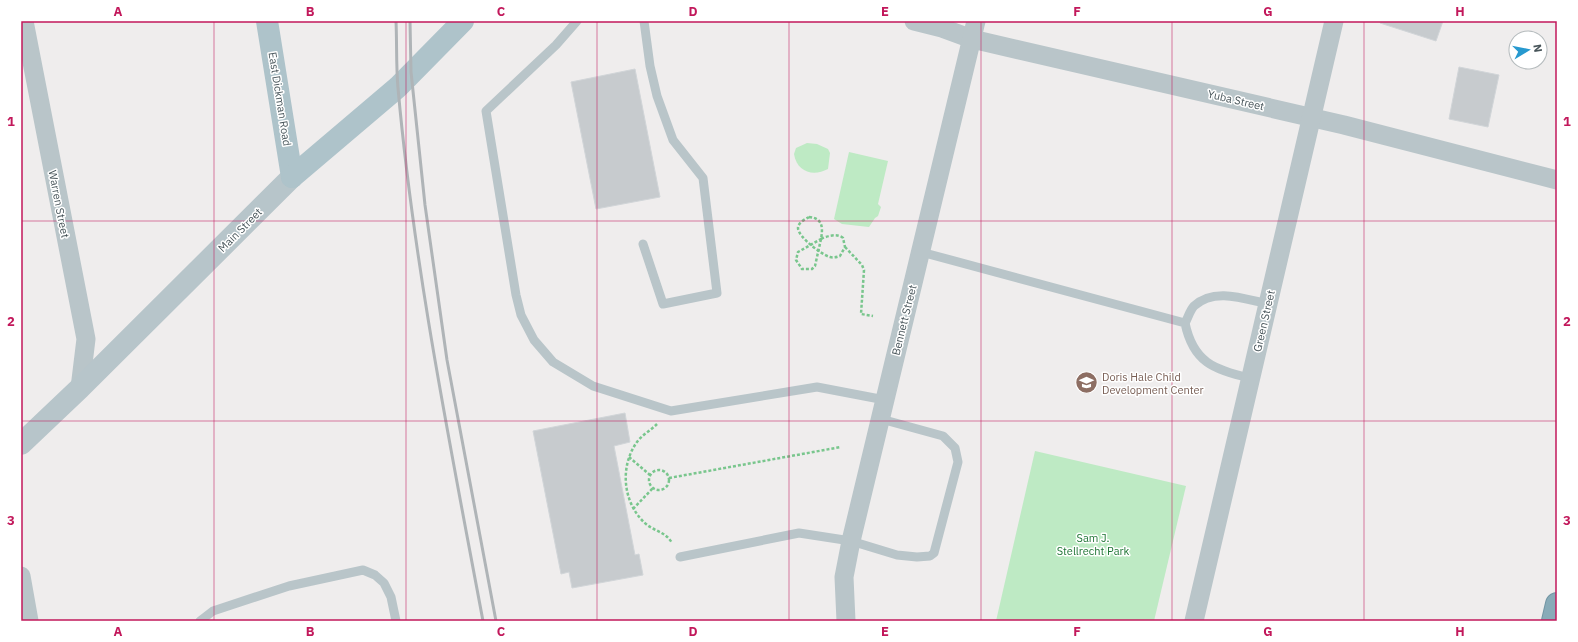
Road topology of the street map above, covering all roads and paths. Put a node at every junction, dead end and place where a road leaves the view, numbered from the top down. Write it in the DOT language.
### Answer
graph roads {
  1 [pos="24,21"];
  2 [pos="267,21"];
  3 [pos="463,21"];
  4 [pos="577,21"];
  5 [pos="644,21"];
  6 [pos="914,21"];
  7 [pos="1334,21"];
  8 [pos="974,30"];
  9 [pos="1310,118"];
  10 [pos="292,177"];
  11 [pos="1557,180"];
  12 [pos="821,239"];
  13 [pos="643,244"];
  14 [pos="810,244"];
  15 [pos="845,247"];
  16 [pos="818,251"];
  17 [pos="921,252"];
  18 [pos="1268,304"];
  19 [pos="873,316"];
  20 [pos="1185,323"];
  21 [pos="1250,378"];
  22 [pos="80,388"];
  23 [pos="885,400"];
  24 [pos="671,411"];
  25 [pos="881,419"];
  26 [pos="21,444"];
  27 [pos="841,447"];
  28 [pos="629,457"];
  29 [pos="650,475"];
  30 [pos="669,478"];
  31 [pos="652,488"];
  32 [pos="633,509"];
  33 [pos="851,541"];
  34 [pos="680,557"];
  35 [pos="21,576"];
  36 [pos="1557,604"];
  37 [pos="29,621"];
  38 [pos="200,621"];
  39 [pos="396,621"];
  40 [pos="846,621"];
  41 [pos="1194,621"];
  42 [pos="1553,621"];
  1 -- 22 [label="street, Warren Street"];
  2 -- 10 [label="main road, East Dickman Road"];
  3 -- 10 [label="main road, Main Street"];
  4 -- 24 [label="lane"];
  5 -- 13 [label="lane"];
  6 -- 8 [label="street, Yuba Street"];
  7 -- 9 [label="street, Green Street"];
  8 -- 9 [label="street, Yuba Street"];
  8 -- 17 [label="street, Bennett Street"];
  9 -- 11 [label="street, Yuba Street"];
  9 -- 18 [label="street, Green Street"];
  10 -- 22 [label="street, Main Street"];
  12 -- 14 [label="path"];
  12 -- 14 [label="path"];
  12 -- 15 [label="path"];
  12 -- 16 [label="path"];
  14 -- 16 [label="path"];
  14 -- 16 [label="path"];
  15 -- 16 [label="path"];
  15 -- 19 [label="path"];
  17 -- 20 [label="lane"];
  17 -- 23 [label="street, Bennett Street"];
  18 -- 20 [label="lane"];
  18 -- 21 [label="street, Green Street"];
  20 -- 21 [label="lane"];
  21 -- 41 [label="street, Green Street"];
  22 -- 26 [label="street, Main Street"];
  23 -- 24 [label="lane"];
  23 -- 25 [label="street, Bennett Street"];
  24 -- 28 [label="path"];
  25 -- 33 [label="street, Bennett Street"];
  25 -- 33 [label="lane"];
  27 -- 30 [label="path"];
  28 -- 29 [label="path"];
  28 -- 32 [label="path"];
  29 -- 30 [label="path"];
  29 -- 31 [label="path"];
  30 -- 31 [label="path"];
  31 -- 32 [label="path"];
  32 -- 34 [label="path"];
  33 -- 34 [label="lane"];
  33 -- 40 [label="street, Bennett Street"];
  35 -- 37 [label="street"];
  36 -- 42 [label="highway"];
  38 -- 39 [label="lane"];
}
